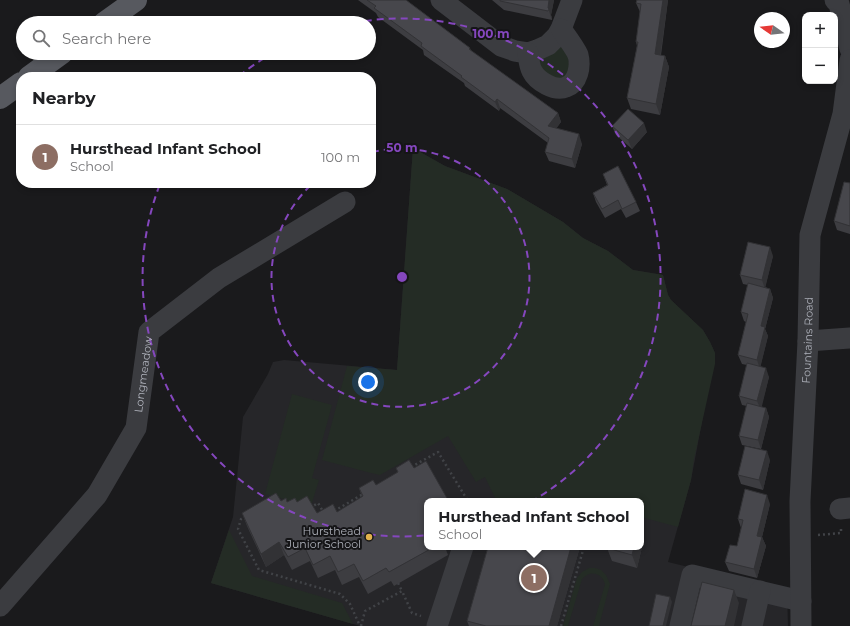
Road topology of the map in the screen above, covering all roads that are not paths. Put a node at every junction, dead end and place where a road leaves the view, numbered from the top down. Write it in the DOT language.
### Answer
graph roads {
  1 [pos="136,0"];
  2 [pos="441,0"];
  3 [pos="572,0"];
  4 [pos="835,0"];
  5 [pos="114,16"];
  6 [pos="562,29"];
  7 [pos="850,49"];
  8 [pos="528,53"];
  9 [pos="52,60"];
  10 [pos="850,60"];
  11 [pos="36,72"];
  12 [pos="16,87"];
  13 [pos="0,98"];
  14 [pos="842,144"];
  15 [pos="345,202"];
  16 [pos="850,338"];
  17 [pos="808,341"];
  18 [pos="462,550"];
  19 [pos="760,591"];
  20 [pos="801,601"];
  21 [pos="0,606"];
  22 [pos="438,623"];
  23 [pos="680,626"];
  24 [pos="752,626"];
  25 [pos="801,626"];
  1 -- 5 [label="main road"];
  2 -- 8 [label="street"];
  3 -- 6 [label="street"];
  4 -- 7 [label="street"];
  6 -- 8 [label="street"];
  6 -- 8 [label="street"];
  9 -- 11 [label="main road"];
  10 -- 14 [label="street, Fountains Road"];
  12 -- 13 [label="main road"];
  14 -- 17 [label="street, Fountains Road"];
  15 -- 21 [label="street, Longmeadow"];
  16 -- 17 [label="street"];
  17 -- 20 [label="street, Fountains Road"];
  18 -- 22 [label="street"];
  19 -- 20 [label="street"];
  19 -- 23 [label="street"];
  19 -- 24 [label="street"];
  20 -- 25 [label="street, Fountains Road"];
}
